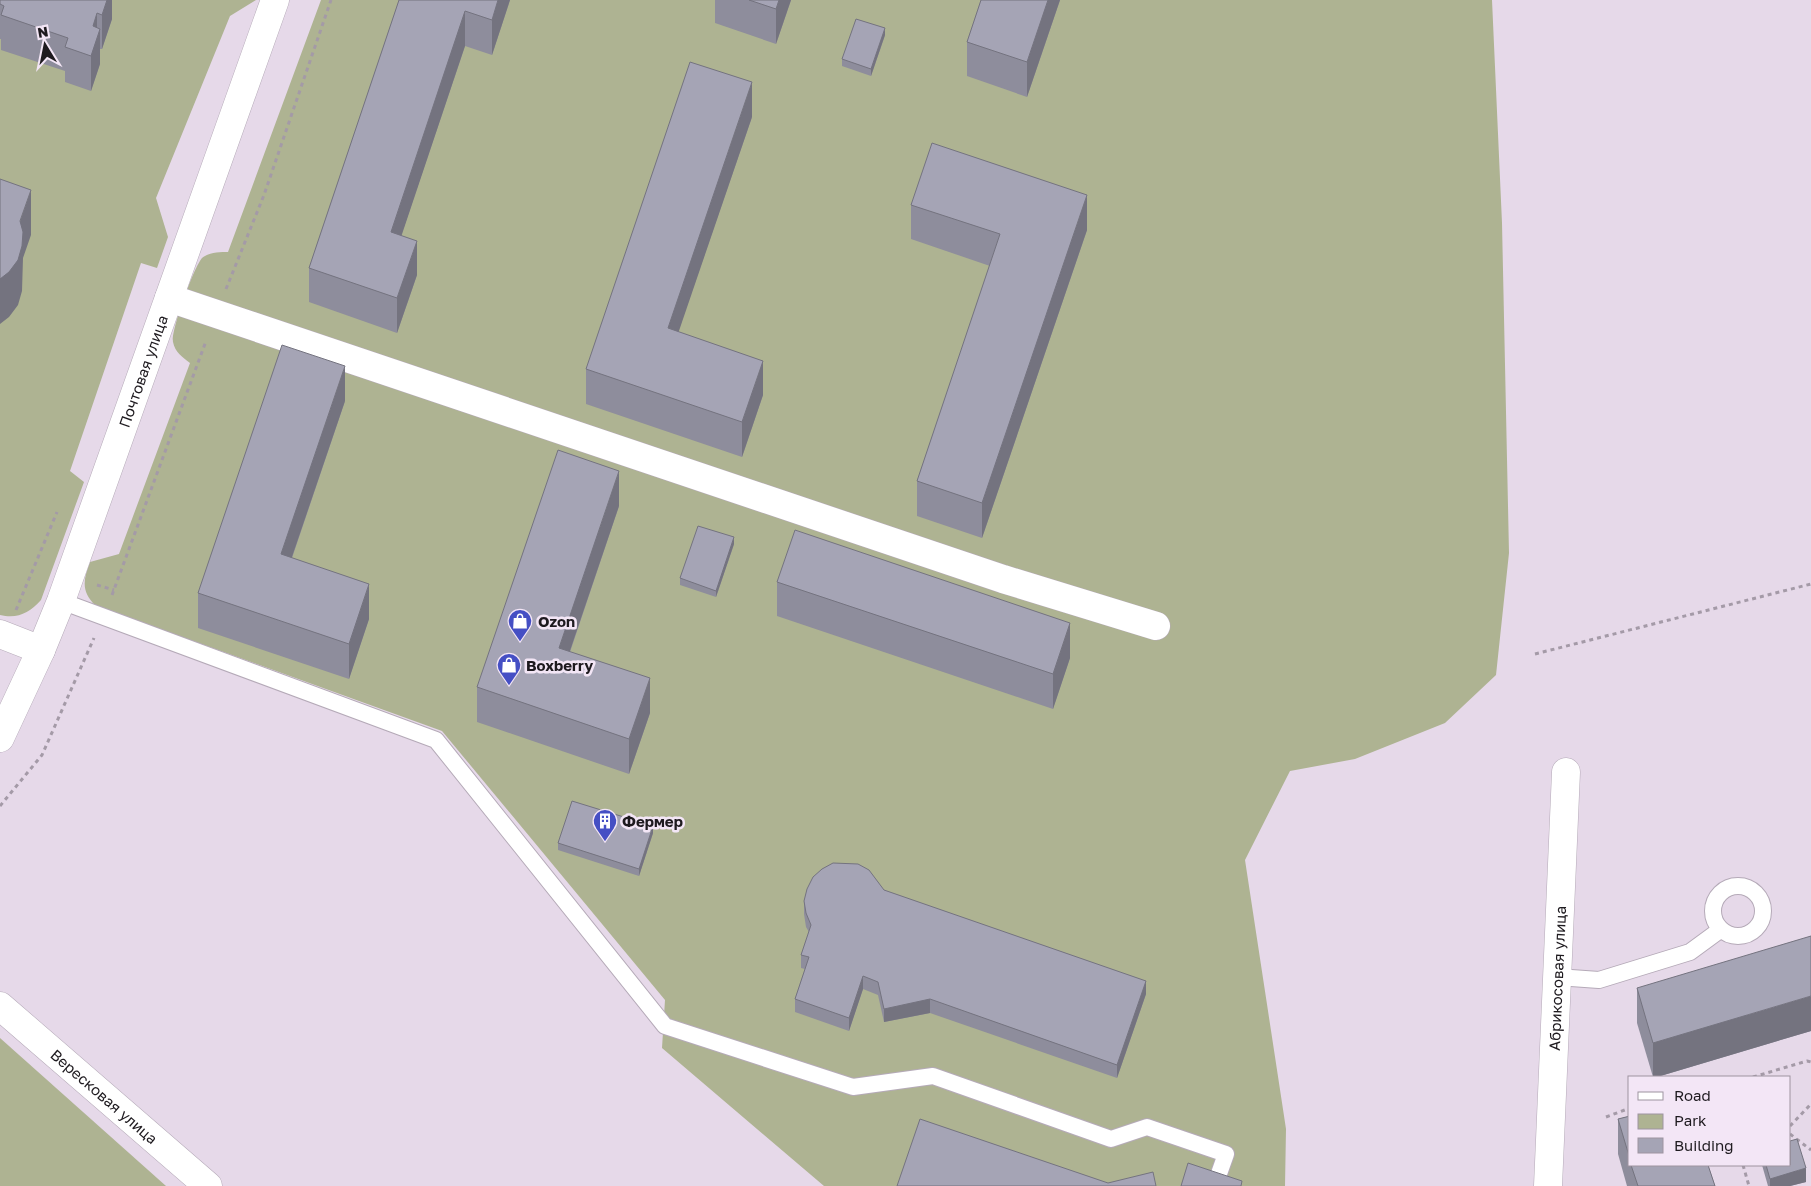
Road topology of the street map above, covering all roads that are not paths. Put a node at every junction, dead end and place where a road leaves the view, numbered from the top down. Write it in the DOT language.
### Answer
graph roads {
  1 [pos="275,0"];
  2 [pos="169,298"];
  3 [pos="61,601"];
  4 [pos="1156,626"];
  5 [pos="3,635"];
  6 [pos="41,650"];
  7 [pos="0,738"];
  8 [pos="1566,772"];
  9 [pos="1720,930"];
  10 [pos="1557,977"];
  11 [pos="0,1006"];
  12 [pos="1215,1185"];
  13 [pos="208,1186"];
  14 [pos="1548,1186"];
  1 -- 2 [label="street, Почтовая улица"];
  2 -- 3 [label="street, Почтовая улица"];
  2 -- 4 [label="street"];
  3 -- 6 [label="street, Почтовая улица"];
  3 -- 12 [label="lane"];
  5 -- 6 [label="street"];
  6 -- 7 [label="street, Почтовая улица"];
  8 -- 10 [label="street, Абрикосовая улица"];
  9 -- 10 [label="lane"];
  10 -- 14 [label="street, Абрикосовая улица"];
  11 -- 13 [label="street, Вересковая улица"];
}
